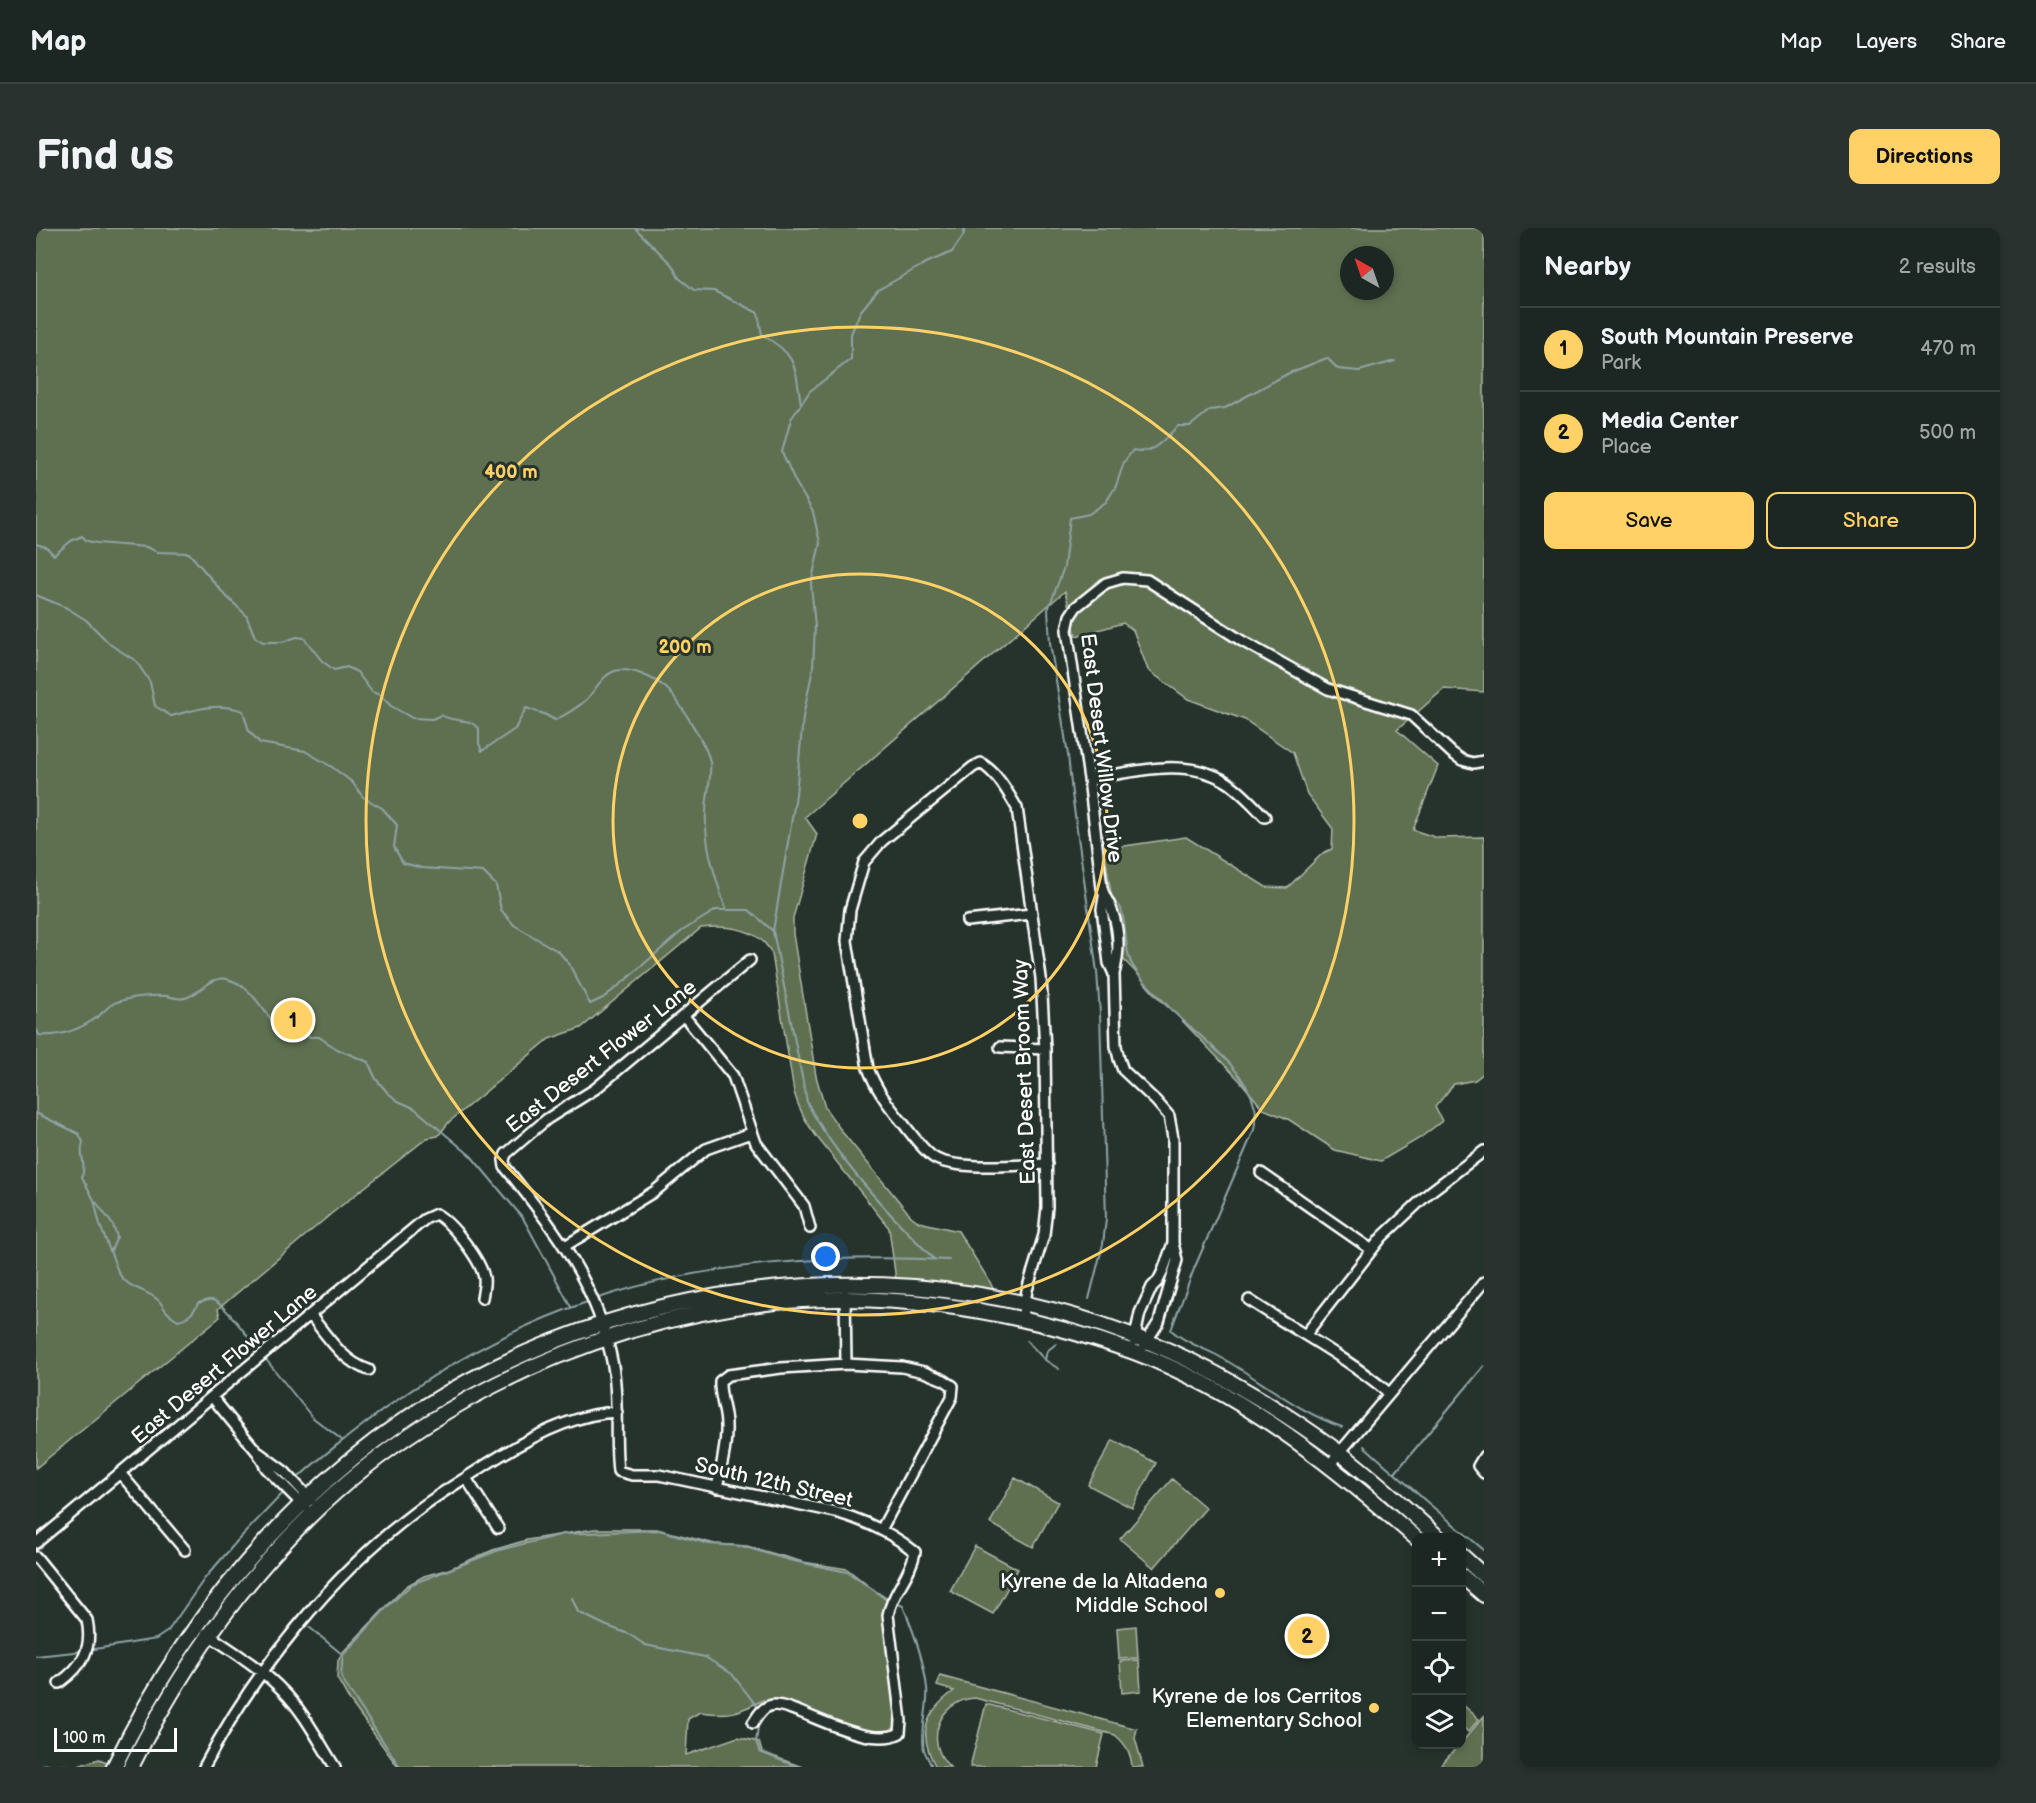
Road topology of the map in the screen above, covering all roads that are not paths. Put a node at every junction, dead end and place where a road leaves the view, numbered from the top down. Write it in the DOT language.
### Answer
graph roads {
  1 [pos="1484,761"];
  2 [pos="1089,779"];
  3 [pos="1265,817"];
  4 [pos="1031,914"];
  5 [pos="967,921"];
  6 [pos="750,960"];
  7 [pos="684,1016"];
  8 [pos="1000,1047"];
  9 [pos="1045,1049"];
  10 [pos="751,1133"];
  11 [pos="1484,1151"];
  12 [pos="1047,1164"];
  13 [pos="1261,1173"];
  14 [pos="810,1228"];
  15 [pos="1173,1243"];
  16 [pos="566,1246"];
  17 [pos="1372,1250"];
  18 [pos="1484,1282"];
  19 [pos="844,1284"];
  20 [pos="482,1298"];
  21 [pos="845,1299"];
  22 [pos="1249,1300"];
  23 [pos="1024,1303"];
  24 [pos="311,1316"];
  25 [pos="1022,1320"];
  26 [pos="602,1325"];
  27 [pos="1306,1334"];
  28 [pos="1133,1337"];
  29 [pos="606,1339"];
  30 [pos="1147,1342"];
  31 [pos="1135,1353"];
  32 [pos="846,1364"];
  33 [pos="369,1370"];
  34 [pos="460,1387"];
  35 [pos="1389,1393"];
  36 [pos="212,1397"];
  37 [pos="466,1401"];
  38 [pos="617,1412"];
  39 [pos="1339,1452"];
  40 [pos="258,1453"];
  41 [pos="1484,1455"];
  42 [pos="1330,1464"];
  43 [pos="1481,1469"];
  44 [pos="282,1470"];
  45 [pos="120,1473"];
  46 [pos="275,1478"];
  47 [pos="465,1478"];
  48 [pos="717,1488"];
  49 [pos="307,1504"];
  50 [pos="498,1528"];
  51 [pos="881,1530"];
  52 [pos="1433,1533"];
  53 [pos="1412,1535"];
  54 [pos="36,1543"];
  55 [pos="186,1550"];
  56 [pos="36,1557"];
  57 [pos="1466,1560"];
  58 [pos="1482,1574"];
  59 [pos="1466,1580"];
  60 [pos="1484,1595"];
  61 [pos="197,1626"];
  62 [pos="209,1635"];
  63 [pos="263,1673"];
  64 [pos="59,1683"];
  65 [pos="753,1723"];
  66 [pos="114,1767"];
  67 [pos="131,1767"];
  68 [pos="204,1767"];
  69 [pos="335,1767"];
  1 -- 2 [label="street, East Desert Willow Drive"];
  2 -- 3 [label="street"];
  2 -- 15 [label="street, East Desert Willow Drive"];
  4 -- 5 [label="street"];
  4 -- 9 [label="street, East Desert Broom Way"];
  4 -- 12 [label="street, East Desert Broom Way"];
  6 -- 7 [label="street, East Desert Flower Lane"];
  7 -- 10 [label="street"];
  7 -- 16 [label="street, East Desert Flower Lane"];
  8 -- 9 [label="street"];
  9 -- 12 [label="street, East Desert Broom Way"];
  10 -- 14 [label="street"];
  10 -- 16 [label="street"];
  11 -- 17 [label="street"];
  12 -- 23 [label="street, East Desert Broom Way"];
  13 -- 17 [label="street"];
  15 -- 28 [label="street, East Desert Willow Drive"];
  15 -- 30 [label="street, East Desert Willow Drive"];
  16 -- 26 [label="street"];
  17 -- 27 [label="street"];
  18 -- 35 [label="street"];
  19 -- 21 [label="street"];
  19 -- 23 [label="street"];
  19 -- 26 [label="street"];
  20 -- 24 [label="street, East Desert Flower Lane"];
  21 -- 25 [label="street"];
  21 -- 29 [label="street"];
  21 -- 32 [label="street"];
  22 -- 27 [label="street"];
  23 -- 25 [label="street, East Desert Broom Way"];
  23 -- 28 [label="street"];
  24 -- 33 [label="street"];
  24 -- 36 [label="street, East Desert Flower Lane"];
  25 -- 31 [label="street"];
  26 -- 29 [label="street"];
  26 -- 34 [label="street"];
  27 -- 35 [label="street"];
  28 -- 30 [label="street"];
  28 -- 31 [label="street, East Desert Willow Drive"];
  29 -- 37 [label="street"];
  29 -- 38 [label="street"];
  30 -- 31 [label="street, East Desert Willow Drive"];
  30 -- 39 [label="street"];
  31 -- 42 [label="street"];
  32 -- 48 [label="street"];
  32 -- 51 [label="street"];
  34 -- 37 [label="street"];
  34 -- 49 [label="street"];
  35 -- 39 [label="street"];
  36 -- 40 [label="street"];
  36 -- 45 [label="street, East Desert Flower Lane"];
  37 -- 49 [label="street"];
  38 -- 47 [label="street"];
  38 -- 48 [label="street, South 12th Street"];
  39 -- 42 [label="street"];
  39 -- 52 [label="street"];
  40 -- 44 [label="street"];
  40 -- 46 [label="street"];
  41 -- 43 [label="street"];
  42 -- 53 [label="street"];
  44 -- 46 [label="street"];
  44 -- 49 [label="street"];
  45 -- 54 [label="street, East Desert Flower Lane"];
  45 -- 55 [label="street"];
  46 -- 49 [label="street"];
  47 -- 50 [label="street"];
  47 -- 63 [label="street"];
  48 -- 51 [label="street, South 12th Street"];
  49 -- 61 [label="street"];
  49 -- 62 [label="street"];
  51 -- 65 [label="street, South 12th Street"];
  56 -- 64 [label="street"];
  57 -- 58 [label="street"];
  58 -- 59 [label="street"];
  59 -- 60 [label="street"];
  61 -- 62 [label="street"];
  61 -- 66 [label="street"];
  62 -- 63 [label="street"];
  62 -- 67 [label="street"];
  63 -- 68 [label="street"];
  63 -- 69 [label="street"];
}
